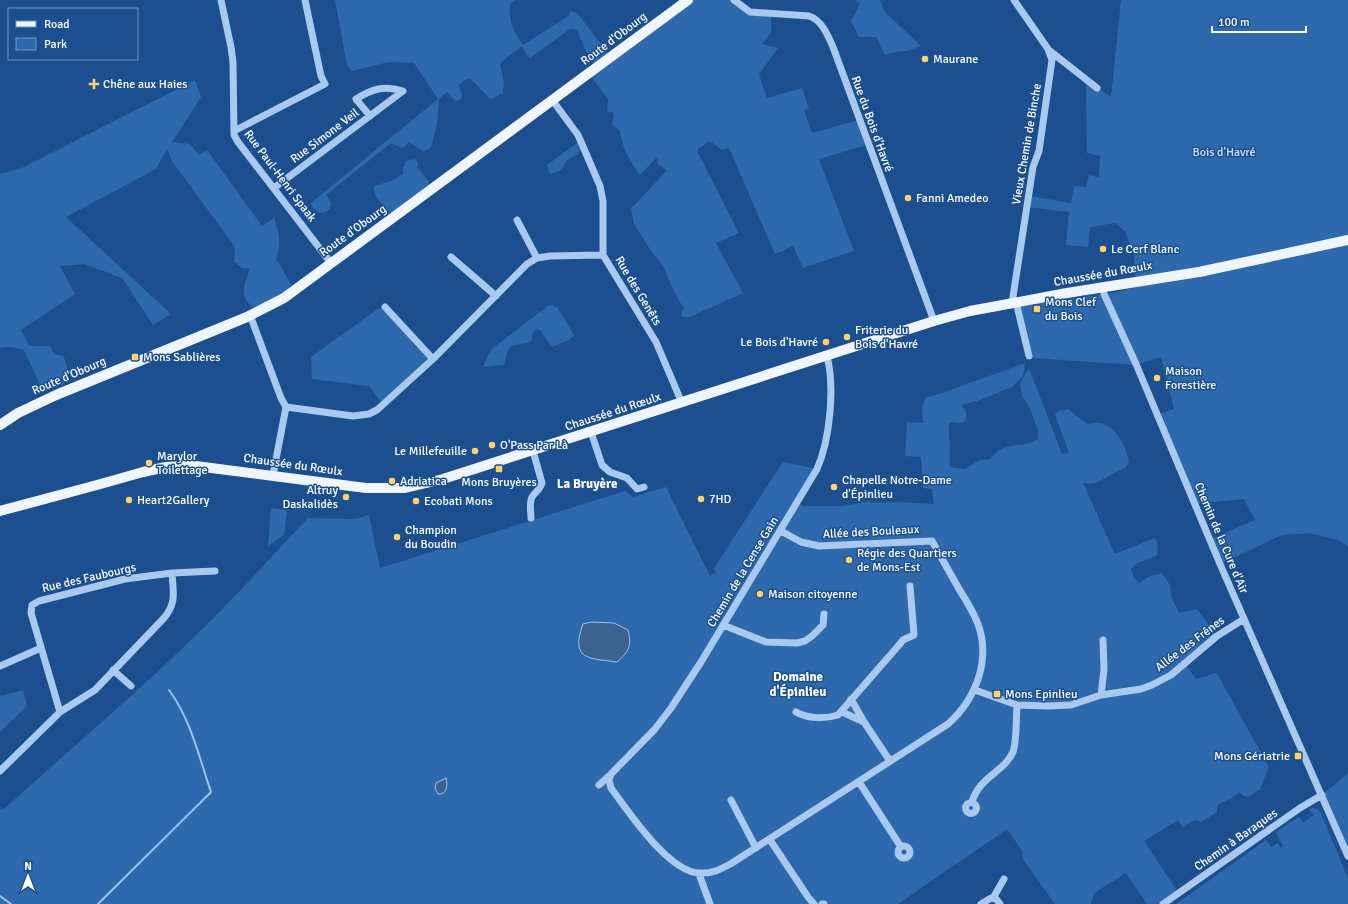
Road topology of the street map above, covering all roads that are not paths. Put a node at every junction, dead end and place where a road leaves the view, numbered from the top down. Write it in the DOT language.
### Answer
graph roads {
  1 [pos="221,0"];
  2 [pos="305,0"];
  3 [pos="688,0"];
  4 [pos="734,0"];
  5 [pos="1014,0"];
  6 [pos="1048,50"];
  7 [pos="1097,88"];
  8 [pos="553,100"];
  9 [pos="370,116"];
  10 [pos="234,131"];
  11 [pos="274,188"];
  12 [pos="517,220"];
  13 [pos="1348,240"];
  14 [pos="603,255"];
  15 [pos="452,257"];
  16 [pos="537,258"];
  17 [pos="331,263"];
  18 [pos="1205,271"];
  19 [pos="1104,291"];
  20 [pos="496,296"];
  21 [pos="1014,302"];
  22 [pos="385,306"];
  23 [pos="250,315"];
  24 [pos="934,321"];
  25 [pos="826,356"];
  26 [pos="1029,356"];
  27 [pos="433,358"];
  28 [pos="682,403"];
  29 [pos="286,407"];
  30 [pos="0,425"];
  31 [pos="591,432"];
  32 [pos="532,451"];
  33 [pos="273,475"];
  34 [pos="644,487"];
  35 [pos="0,511"];
  36 [pos="531,518"];
  37 [pos="781,531"];
  38 [pos="215,572"];
  39 [pos="172,573"];
  40 [pos="910,586"];
  41 [pos="824,614"];
  42 [pos="1244,619"];
  43 [pos="723,625"];
  44 [pos="1103,640"];
  45 [pos="41,648"];
  46 [pos="0,666"];
  47 [pos="113,670"];
  48 [pos="131,686"];
  49 [pos="975,690"];
  50 [pos="1101,695"];
  51 [pos="849,702"];
  52 [pos="1017,705"];
  53 [pos="60,712"];
  54 [pos="796,712"];
  55 [pos="842,712"];
  56 [pos="864,722"];
  57 [pos="890,761"];
  58 [pos="0,771"];
  59 [pos="611,774"];
  60 [pos="859,782"];
  61 [pos="599,785"];
  62 [pos="1322,795"];
  63 [pos="731,800"];
  64 [pos="972,802"];
  65 [pos="770,840"];
  66 [pos="901,847"];
  67 [pos="756,848"];
  68 [pos="1348,856"];
  69 [pos="699,874"];
  70 [pos="1004,879"];
  71 [pos="994,898"];
  72 [pos="710,904"];
  73 [pos="814,904"];
  74 [pos="981,904"];
  75 [pos="1000,904"];
  76 [pos="1163,904"];
  1 -- 10 [label="street, Rue Paul-Henri Spaak"];
  2 -- 10 [label="street"];
  3 -- 8 [label="main road, Route d'Obourg"];
  4 -- 24 [label="street, Rue du Bois d'Havré"];
  5 -- 6 [label="street, Vieux Chemin de Binche"];
  6 -- 7 [label="street"];
  6 -- 21 [label="street, Vieux Chemin de Binche"];
  8 -- 14 [label="street, Rue des Genêts"];
  8 -- 17 [label="main road, Route d'Obourg"];
  9 -- 9 [label="street, Rue Simone Veil"];
  9 -- 11 [label="street, Rue Simone Veil"];
  10 -- 11 [label="street, Rue Paul-Henri Spaak"];
  11 -- 17 [label="street, Rue Paul-Henri Spaak"];
  12 -- 16 [label="street"];
  13 -- 18 [label="main road, Chaussée du Rœulx"];
  14 -- 16 [label="street"];
  14 -- 28 [label="street, Rue des Genêts"];
  15 -- 20 [label="street"];
  16 -- 20 [label="street"];
  17 -- 23 [label="main road, Route d'Obourg"];
  18 -- 19 [label="main road, Chaussée du Rœulx"];
  18 -- 19 [label="main road, Chaussée du Rœulx"];
  19 -- 21 [label="main road, Chaussée du Rœulx"];
  19 -- 42 [label="street, Chemin de la Cure d'Air"];
  20 -- 27 [label="street"];
  21 -- 24 [label="main road, Chaussée du Rœulx"];
  21 -- 26 [label="street"];
  22 -- 27 [label="street"];
  23 -- 29 [label="street"];
  23 -- 30 [label="main road, Route d'Obourg"];
  24 -- 25 [label="main road, Chaussée du Rœulx"];
  25 -- 28 [label="main road, Chaussée du Rœulx"];
  25 -- 37 [label="street, Chemin de la Cense Gain"];
  27 -- 29 [label="street"];
  28 -- 31 [label="main road, Chaussée du Rœulx"];
  29 -- 33 [label="street"];
  31 -- 32 [label="main road, Chaussée du Rœulx"];
  31 -- 34 [label="street"];
  32 -- 33 [label="main road, Chaussée du Rœulx"];
  32 -- 36 [label="street"];
  33 -- 35 [label="main road, Chaussée du Rœulx"];
  37 -- 43 [label="street, Chemin de la Cense Gain"];
  37 -- 49 [label="street, Allée des Bouleaux"];
  38 -- 39 [label="street, Rue des Faubourgs"];
  39 -- 45 [label="street, Rue des Faubourgs"];
  39 -- 47 [label="street"];
  40 -- 51 [label="street"];
  41 -- 43 [label="street"];
  42 -- 50 [label="street, Allée des Frênes"];
  42 -- 62 [label="street, Chemin de la Cure d'Air"];
  43 -- 59 [label="street, Chemin de la Cense Gain"];
  44 -- 50 [label="street"];
  45 -- 46 [label="street"];
  45 -- 53 [label="street, Rue des Faubourgs"];
  47 -- 48 [label="street"];
  47 -- 53 [label="street"];
  49 -- 52 [label="street, Allée des Frênes"];
  49 -- 57 [label="street, Allée des Bouleaux"];
  50 -- 52 [label="street, Allée des Frênes"];
  51 -- 55 [label="street"];
  51 -- 56 [label="street"];
  52 -- 64 [label="street"];
  53 -- 58 [label="street"];
  54 -- 55 [label="street"];
  55 -- 56 [label="street"];
  56 -- 57 [label="street"];
  57 -- 60 [label="street, Allée des Bouleaux"];
  59 -- 61 [label="street, Chemin de la Cense Gain"];
  59 -- 69 [label="street"];
  60 -- 65 [label="street, Allée des Bouleaux"];
  60 -- 66 [label="street"];
  62 -- 68 [label="street, Chemin de la Cure d'Air"];
  62 -- 76 [label="street, Chemin à Baraques"];
  63 -- 67 [label="street"];
  65 -- 67 [label="street, Allée des Bouleaux"];
  65 -- 73 [label="street"];
  67 -- 69 [label="street, Allée des Bouleaux"];
  69 -- 72 [label="street"];
  70 -- 71 [label="street"];
  71 -- 74 [label="street"];
  71 -- 75 [label="street"];
}
